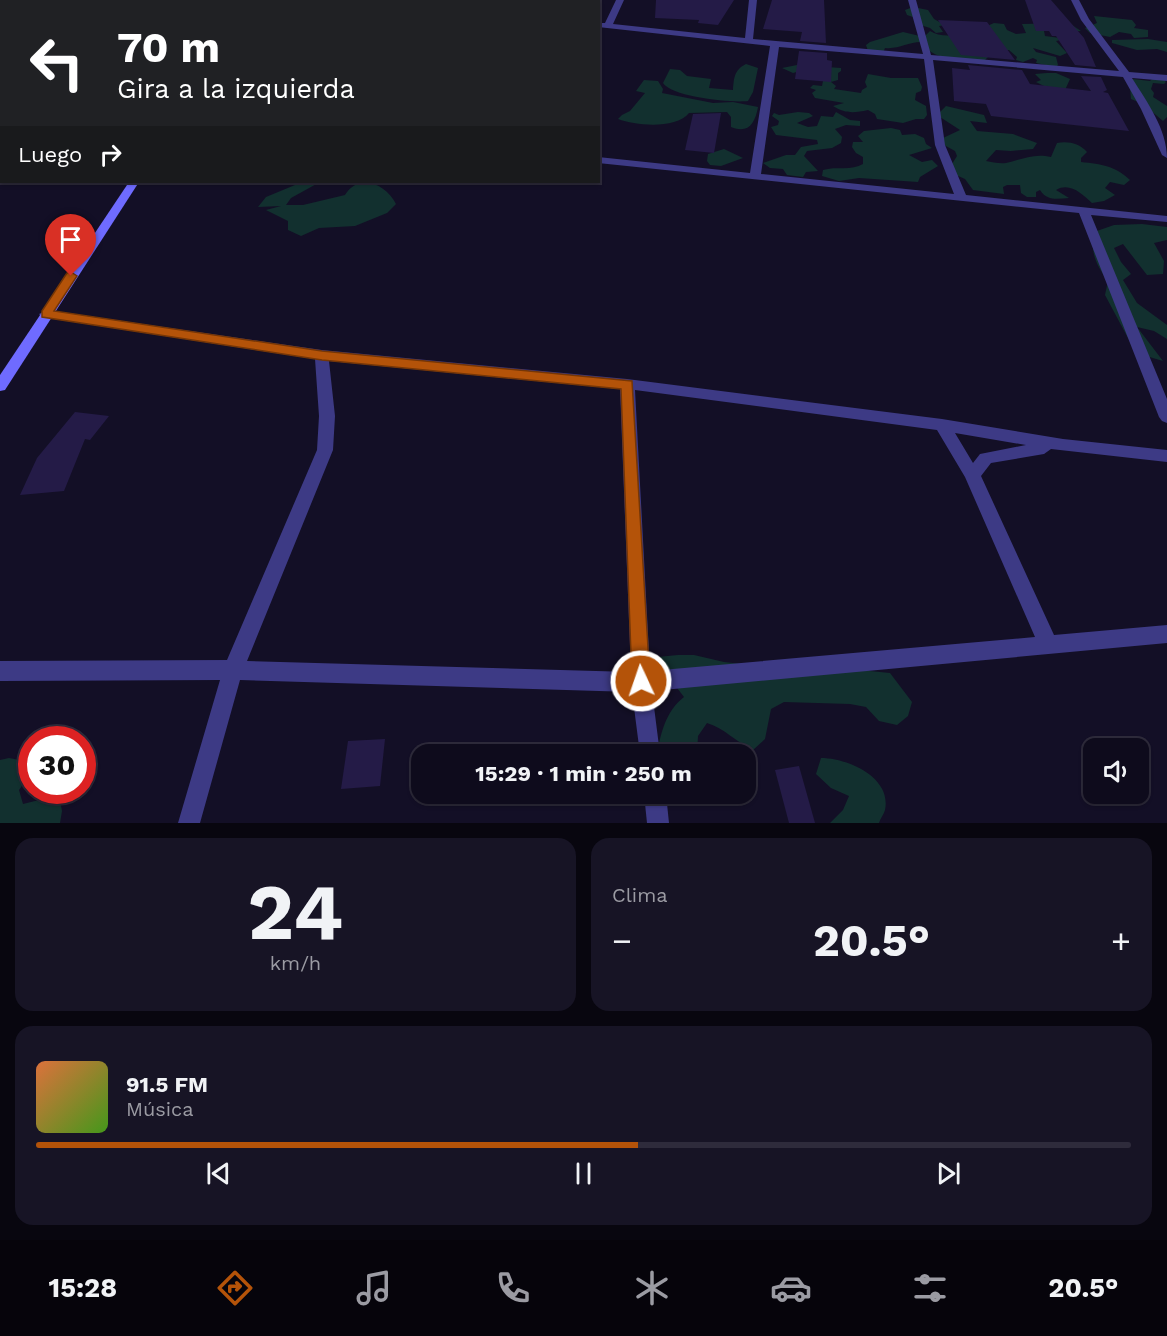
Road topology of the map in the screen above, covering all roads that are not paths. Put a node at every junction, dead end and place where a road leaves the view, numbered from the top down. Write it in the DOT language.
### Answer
graph roads {
  1 [pos="620,0"];
  2 [pos="753,0"];
  3 [pos="912,0"];
  4 [pos="1075,0"];
  5 [pos="603,25"];
  6 [pos="749,41"];
  7 [pos="775,44"];
  8 [pos="928,58"];
  9 [pos="1125,74"];
  10 [pos="1167,78"];
  11 [pos="1167,155"];
  12 [pos="600,160"];
  13 [pos="755,174"];
  14 [pos="133,183"];
  15 [pos="961,197"];
  16 [pos="1084,211"];
  17 [pos="1167,219"];
  18 [pos="46,314"];
  19 [pos="322,355"];
  20 [pos="627,384"];
  21 [pos="0,386"];
  22 [pos="1167,417"];
  23 [pos="942,425"];
  24 [pos="1063,445"];
  25 [pos="1167,456"];
  26 [pos="972,474"];
  27 [pos="1167,634"];
  28 [pos="1048,644"];
  29 [pos="233,670"];
  30 [pos="0,671"];
  31 [pos="641,681"];
  32 [pos="649,744"];
  33 [pos="656,804"];
  34 [pos="189,823"];
  35 [pos="658,823"];
  1 -- 5 [label="street"];
  2 -- 6 [label="street"];
  3 -- 8 [label="street"];
  4 -- 9 [label="street"];
  5 -- 6 [label="street"];
  6 -- 7 [label="street"];
  7 -- 8 [label="street"];
  7 -- 13 [label="street"];
  8 -- 9 [label="street"];
  8 -- 15 [label="street"];
  9 -- 10 [label="street"];
  9 -- 11 [label="street"];
  12 -- 13 [label="street"];
  13 -- 15 [label="street"];
  14 -- 18 [label="street"];
  15 -- 16 [label="street"];
  16 -- 17 [label="street"];
  16 -- 22 [label="street"];
  18 -- 19 [label="street"];
  18 -- 21 [label="street"];
  19 -- 20 [label="street"];
  19 -- 29 [label="street"];
  20 -- 23 [label="street"];
  20 -- 31 [label="street"];
  23 -- 24 [label="street"];
  23 -- 26 [label="street"];
  24 -- 25 [label="street"];
  24 -- 26 [label="street"];
  26 -- 28 [label="street"];
  27 -- 28 [label="street"];
  28 -- 31 [label="street"];
  29 -- 30 [label="street"];
  29 -- 31 [label="street"];
  29 -- 34 [label="street"];
  31 -- 32 [label="street"];
  33 -- 35 [label="street"];
}
